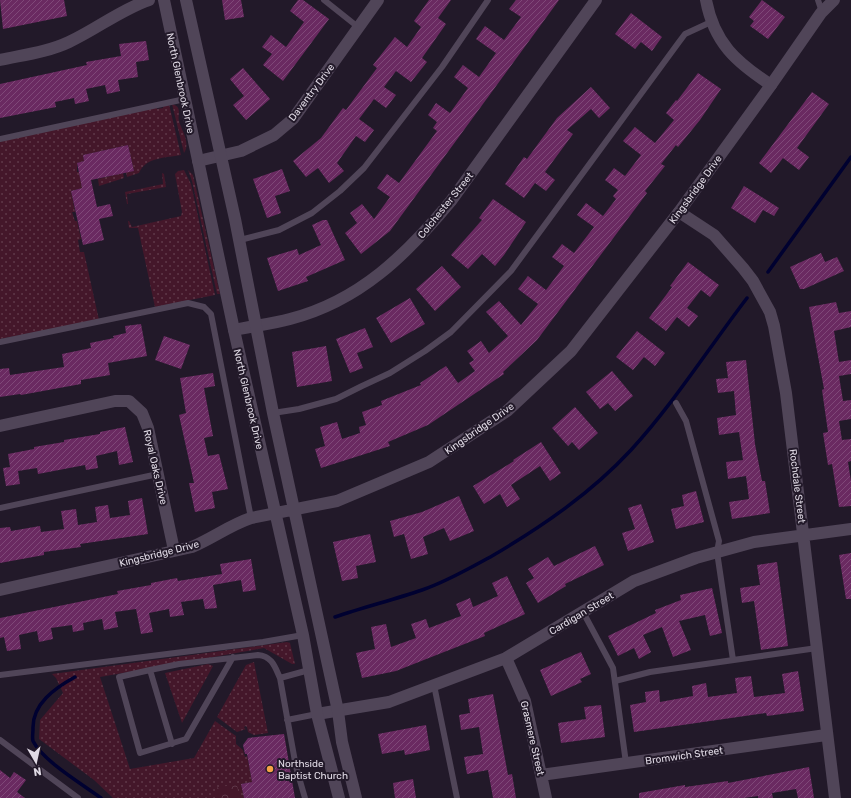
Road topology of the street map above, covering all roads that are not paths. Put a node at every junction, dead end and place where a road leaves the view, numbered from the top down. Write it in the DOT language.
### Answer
graph roads {
  1 [pos="149,0"];
  2 [pos="164,0"];
  3 [pos="186,0"];
  4 [pos="324,0"];
  5 [pos="378,0"];
  6 [pos="488,0"];
  7 [pos="596,0"];
  8 [pos="706,0"];
  9 [pos="818,0"];
  10 [pos="834,0"];
  11 [pos="822,12"];
  12 [pos="711,22"];
  13 [pos="358,27"];
  14 [pos="0,60"];
  15 [pos="771,85"];
  16 [pos="184,98"];
  17 [pos="0,138"];
  18 [pos="222,156"];
  19 [pos="198,161"];
  20 [pos="679,212"];
  21 [pos="240,240"];
  22 [pos="255,326"];
  23 [pos="234,330"];
  24 [pos="0,342"];
  25 [pos="676,403"];
  26 [pos="273,413"];
  27 [pos="0,426"];
  28 [pos="158,474"];
  29 [pos="0,508"];
  30 [pos="295,510"];
  31 [pos="275,514"];
  32 [pos="251,518"];
  33 [pos="851,529"];
  34 [pos="804,535"];
  35 [pos="174,550"];
  36 [pos="717,552"];
  37 [pos="0,590"];
  38 [pos="583,612"];
  39 [pos="303,634"];
  40 [pos="817,648"];
  41 [pos="233,657"];
  42 [pos="506,658"];
  43 [pos="733,660"];
  44 [pos="150,670"];
  45 [pos="309,670"];
  46 [pos="0,675"];
  47 [pos="280,678"];
  48 [pos="615,681"];
  49 [pos="434,685"];
  50 [pos="338,711"];
  51 [pos="317,714"];
  52 [pos="287,720"];
  53 [pos="826,735"];
  54 [pos="0,740"];
  55 [pos="172,744"];
  56 [pos="626,763"];
  57 [pos="541,775"];
  58 [pos="78,798"];
  59 [pos="305,798"];
  60 [pos="339,798"];
  61 [pos="356,798"];
  62 [pos="457,798"];
  63 [pos="546,798"];
  64 [pos="835,798"];
  1 -- 14 [label="street"];
  2 -- 16 [label="street, North Glenbrook Drive"];
  3 -- 18 [label="street, North Glenbrook Drive"];
  4 -- 13 [label="lane"];
  5 -- 13 [label="street, Daventry Drive"];
  6 -- 21 [label="lane"];
  7 -- 22 [label="street, Colchester Street"];
  8 -- 12 [label="street"];
  9 -- 11 [label="lane"];
  10 -- 11 [label="street, Kingsbridge Drive"];
  11 -- 15 [label="street, Kingsbridge Drive"];
  12 -- 15 [label="street"];
  12 -- 26 [label="lane"];
  13 -- 18 [label="street, Daventry Drive"];
  15 -- 20 [label="street, Kingsbridge Drive"];
  16 -- 17 [label="lane"];
  16 -- 19 [label="street, North Glenbrook Drive"];
  18 -- 19 [label="street, Daventry Drive"];
  18 -- 21 [label="street, North Glenbrook Drive"];
  19 -- 23 [label="street, North Glenbrook Drive"];
  20 -- 30 [label="street, Kingsbridge Drive"];
  20 -- 34 [label="street, Rochdale Street"];
  21 -- 22 [label="street, North Glenbrook Drive"];
  22 -- 23 [label="street, Colchester Street"];
  22 -- 26 [label="street, North Glenbrook Drive"];
  23 -- 31 [label="street, North Glenbrook Drive"];
  24 -- 32 [label="lane"];
  25 -- 36 [label="lane"];
  26 -- 30 [label="street, North Glenbrook Drive"];
  27 -- 28 [label="street, Royal Oaks Drive"];
  28 -- 29 [label="lane"];
  28 -- 35 [label="street, Royal Oaks Drive"];
  30 -- 31 [label="street, Kingsbridge Drive"];
  30 -- 50 [label="street, North Glenbrook Drive"];
  31 -- 32 [label="street, Kingsbridge Drive"];
  31 -- 39 [label="street, North Glenbrook Drive"];
  32 -- 35 [label="street, Kingsbridge Drive"];
  33 -- 34 [label="street, Cardigan Street"];
  34 -- 36 [label="street, Cardigan Street"];
  34 -- 40 [label="street, Rochdale Street"];
  35 -- 37 [label="street, Kingsbridge Drive"];
  36 -- 38 [label="street, Cardigan Street"];
  36 -- 43 [label="lane"];
  38 -- 42 [label="street, Cardigan Street"];
  38 -- 48 [label="lane"];
  39 -- 45 [label="street, North Glenbrook Drive"];
  39 -- 46 [label="lane"];
  40 -- 43 [label="lane"];
  40 -- 53 [label="street, Rochdale Street"];
  41 -- 44 [label="lane"];
  41 -- 47 [label="lane"];
  41 -- 55 [label="lane"];
  42 -- 49 [label="street, Cardigan Street"];
  42 -- 57 [label="street, Grasmere Street"];
  43 -- 48 [label="lane"];
  44 -- 55 [label="lane"];
  44 -- 55 [label="lane"];
  45 -- 47 [label="lane"];
  45 -- 51 [label="street, North Glenbrook Drive"];
  47 -- 52 [label="lane"];
  48 -- 56 [label="lane"];
  49 -- 50 [label="street, Cardigan Street"];
  49 -- 62 [label="lane"];
  50 -- 51 [label="street, Cardigan Street"];
  50 -- 61 [label="street, North Glenbrook Drive"];
  51 -- 52 [label="lane"];
  51 -- 60 [label="street, North Glenbrook Drive"];
  52 -- 59 [label="lane"];
  53 -- 56 [label="street, Bromwich Street"];
  53 -- 64 [label="street, Rochdale Street"];
  54 -- 58 [label="lane"];
  56 -- 57 [label="street, Bromwich Street"];
  57 -- 63 [label="street, Grasmere Street"];
}
